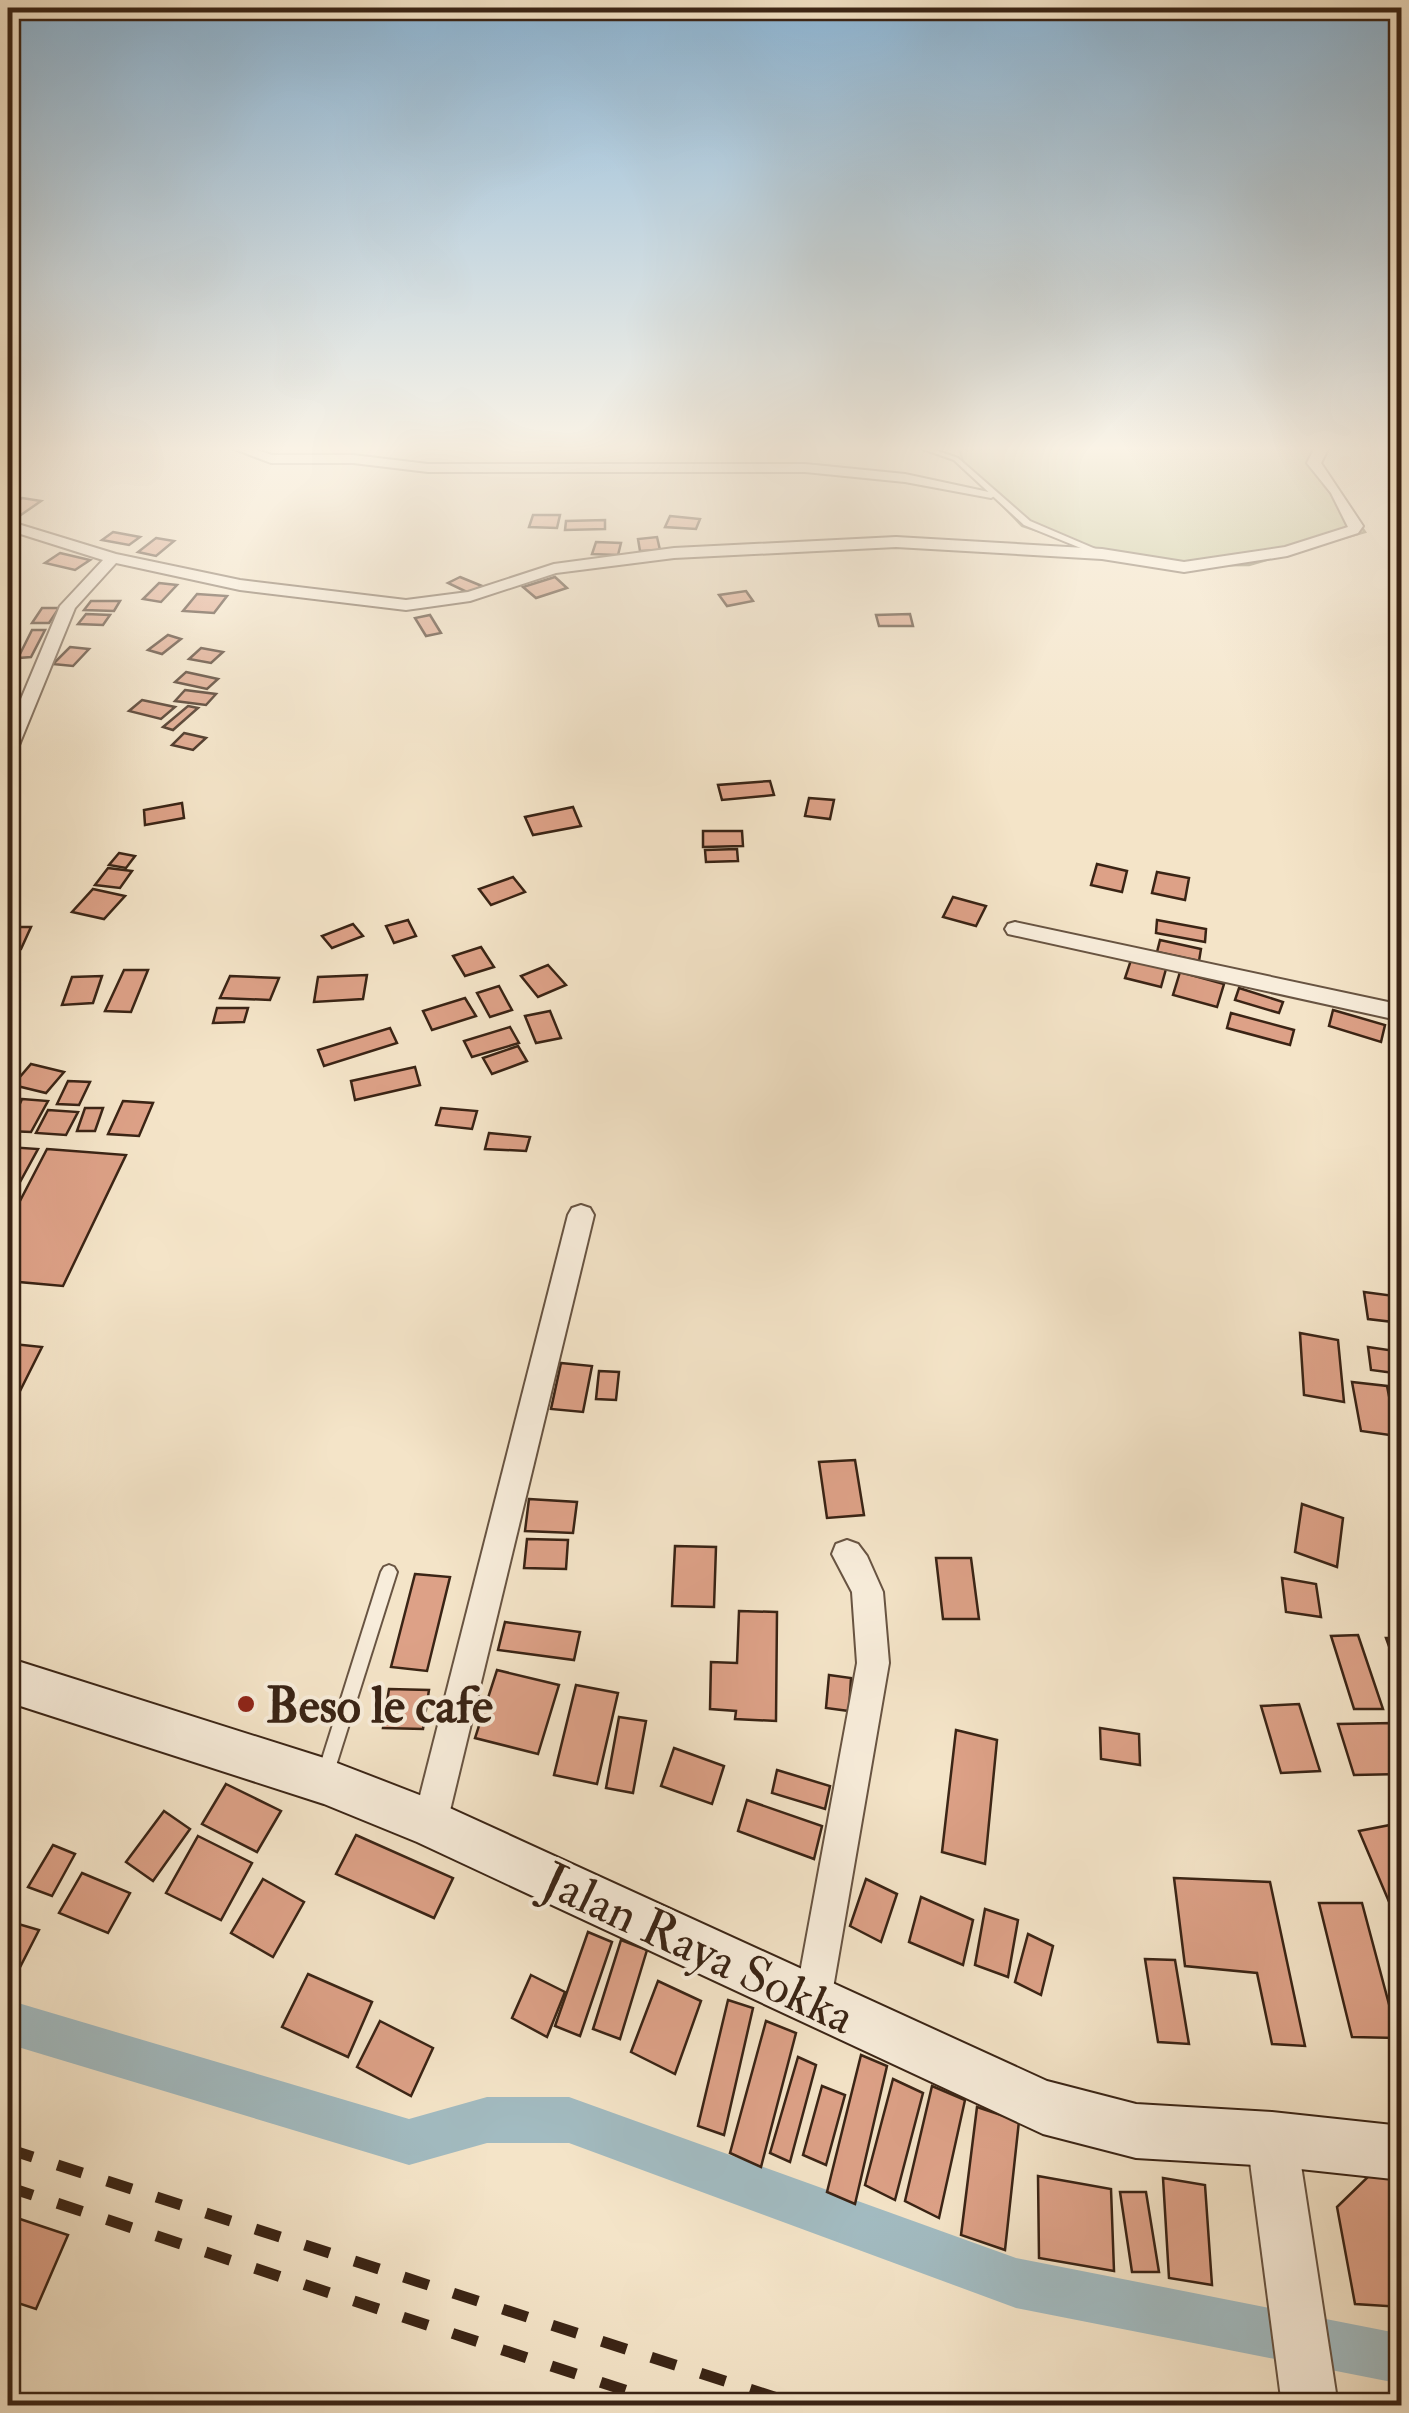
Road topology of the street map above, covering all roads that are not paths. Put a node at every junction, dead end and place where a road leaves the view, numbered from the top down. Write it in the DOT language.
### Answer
graph roads {
  1 [pos="109,562"];
  2 [pos="128,562"];
  3 [pos="613,562"];
  4 [pos="1150,562"];
  5 [pos="1218,562"];
  6 [pos="8,750"];
  7 [pos="1015,930"];
  8 [pos="1402,1012"];
  9 [pos="581,1214"];
  10 [pos="847,1554"];
  11 [pos="389,1572"];
  12 [pos="8,1680"];
  13 [pos="324,1781"];
  14 [pos="430,1823"];
  15 [pos="813,2000"];
  16 [pos="1272,2139"];
  17 [pos="1402,2154"];
  18 [pos="1310,2406"];
  1 -- 6 [label="street"];
  2 -- 3 [label="street"];
  4 -- 5 [label="street"];
  7 -- 8 [label="street"];
  9 -- 14 [label="street"];
  10 -- 15 [label="street"];
  11 -- 13 [label="lane"];
  12 -- 13 [label="main road, Jalan Raya Sokka"];
  13 -- 14 [label="main road, Jalan Raya Sokka"];
  14 -- 15 [label="main road, Jalan Raya Sokka"];
  15 -- 16 [label="main road, Jalan Raya Sokka"];
  16 -- 17 [label="main road, Jalan Raya Sokka"];
  16 -- 18 [label="street"];
}
